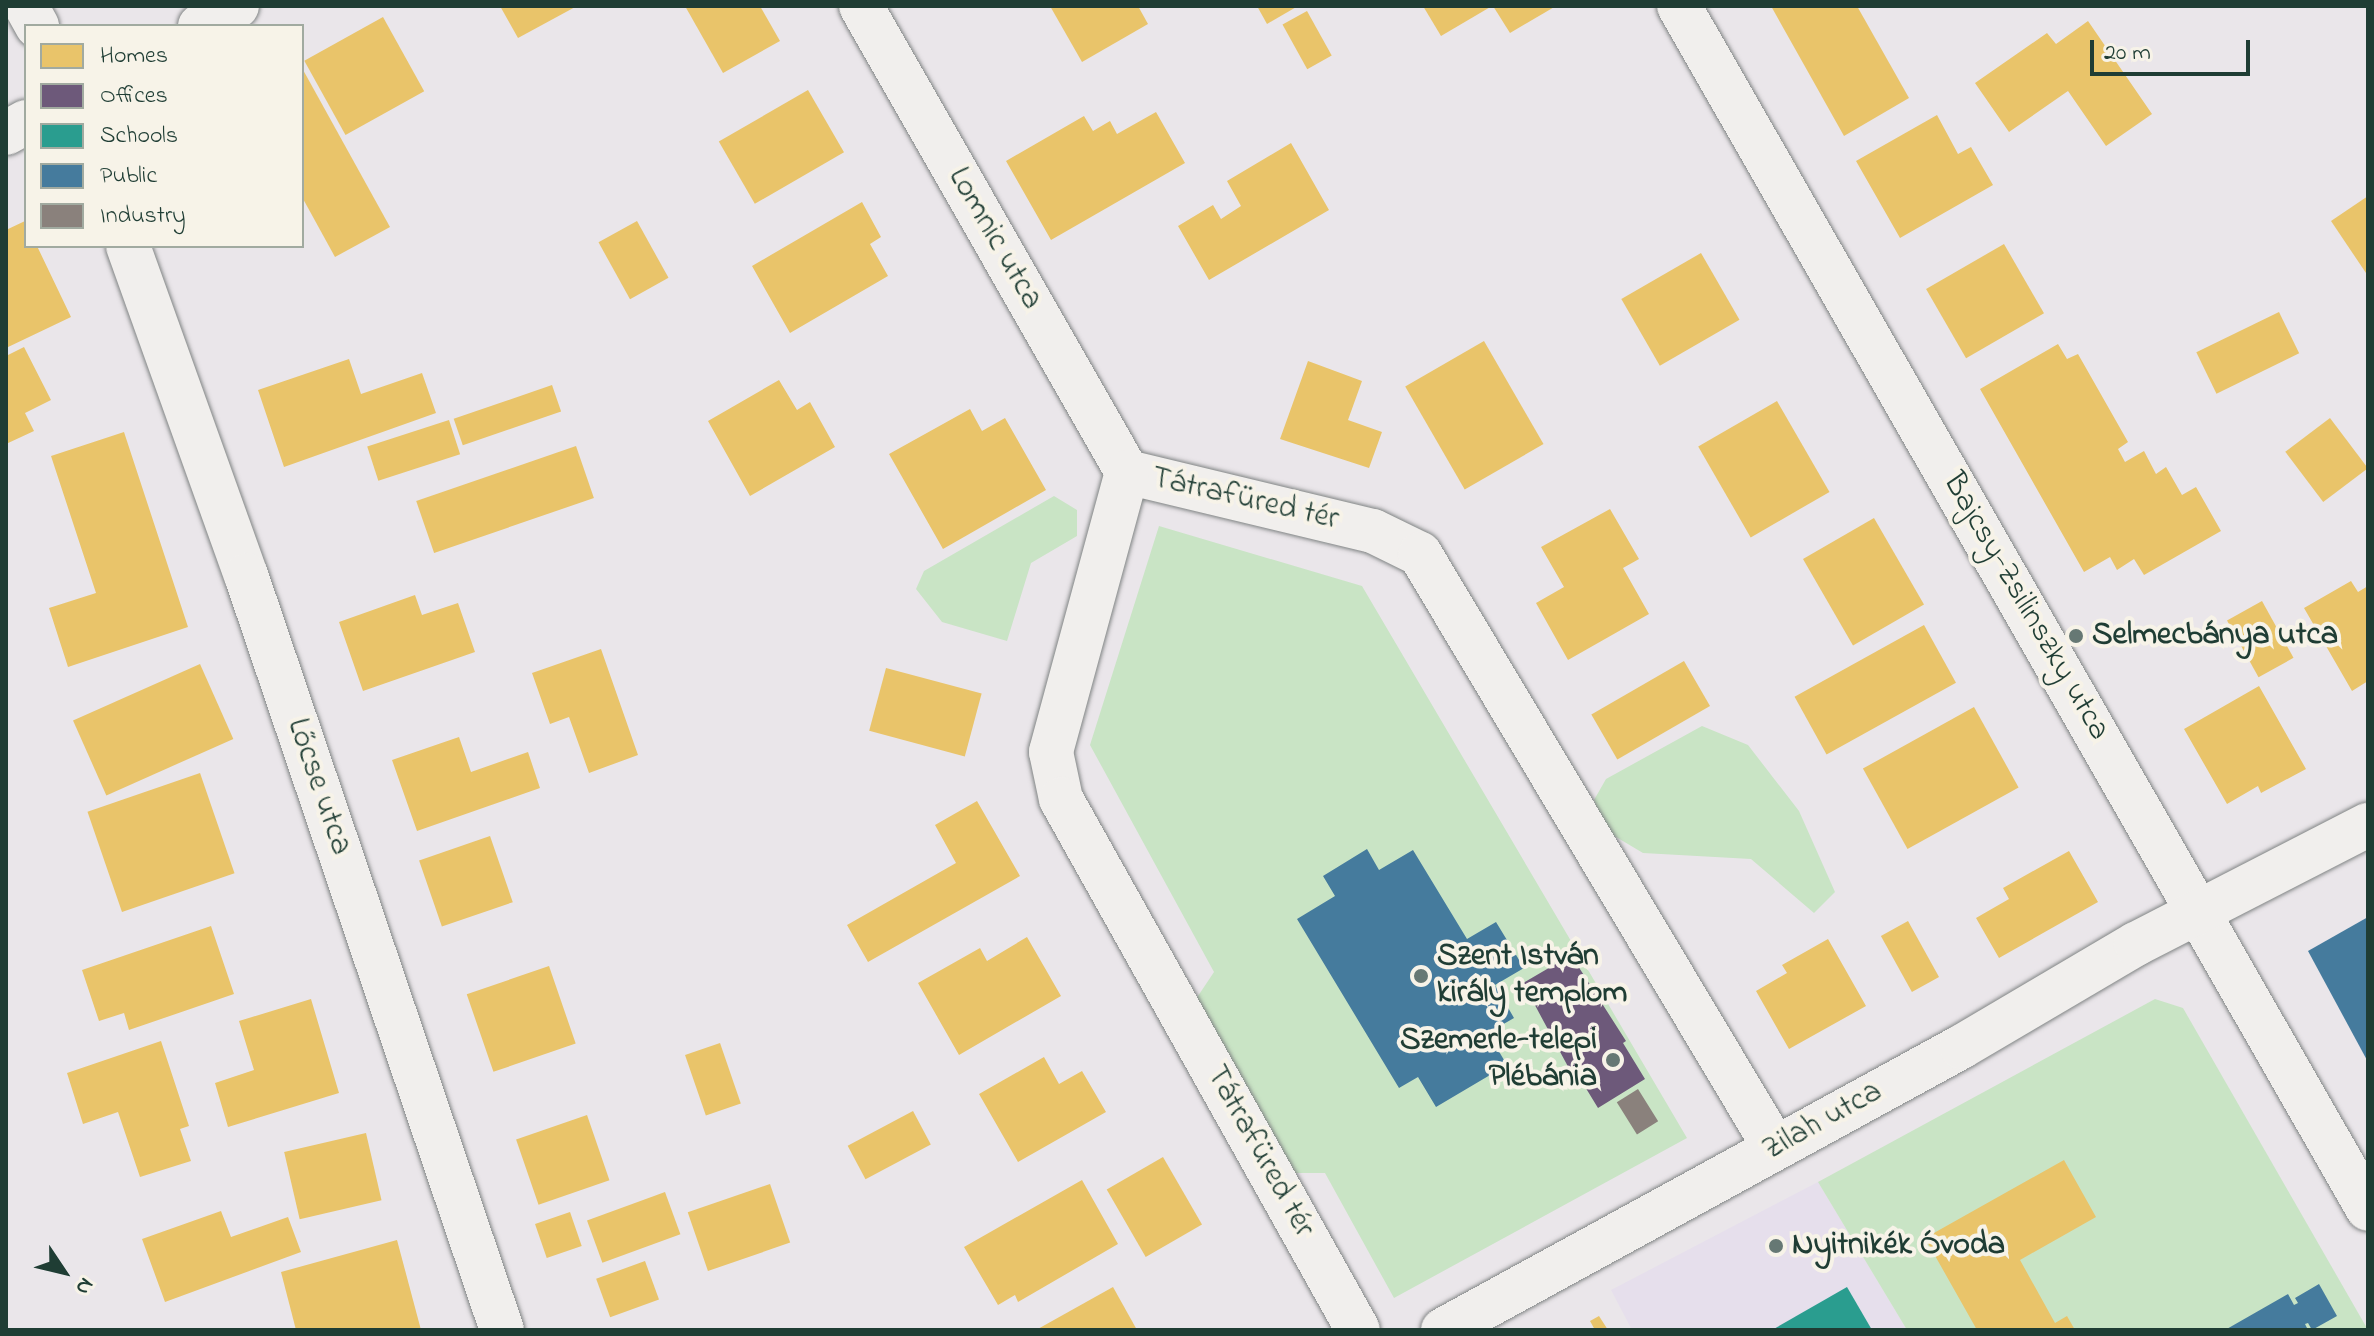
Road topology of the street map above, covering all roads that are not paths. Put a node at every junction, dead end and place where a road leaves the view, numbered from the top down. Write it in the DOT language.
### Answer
graph roads {
  1 [pos="26,6"];
  2 [pos="237,6"];
  3 [pos="861,6"];
  4 [pos="1679,6"];
  5 [pos="36,24"];
  6 [pos="204,24"];
  7 [pos="24,123"];
  8 [pos="6,133"];
  9 [pos="129,248"];
  10 [pos="1127,472"];
  11 [pos="2368,825"];
  12 [pos="2201,913"];
  13 [pos="1775,1148"];
  14 [pos="2368,1209"];
  15 [pos="502,1330"];
  16 [pos="1358,1330"];
  17 [pos="1443,1330"];
  1 -- 5 [label="street"];
  2 -- 6 [label="street"];
  3 -- 10 [label="street, Lomnic utca"];
  4 -- 12 [label="street, Bajcsy-Zsilinszky utca"];
  7 -- 8 [label="street"];
  9 -- 15 [label="street, Lőcse utca"];
  10 -- 13 [label="street, Tátrafüred tér"];
  10 -- 16 [label="street, Tátrafüred tér"];
  11 -- 12 [label="street"];
  12 -- 13 [label="street, Zilah utca"];
  12 -- 14 [label="street, Bajcsy-Zsilinszky utca"];
  13 -- 17 [label="street, Zilah utca"];
}
